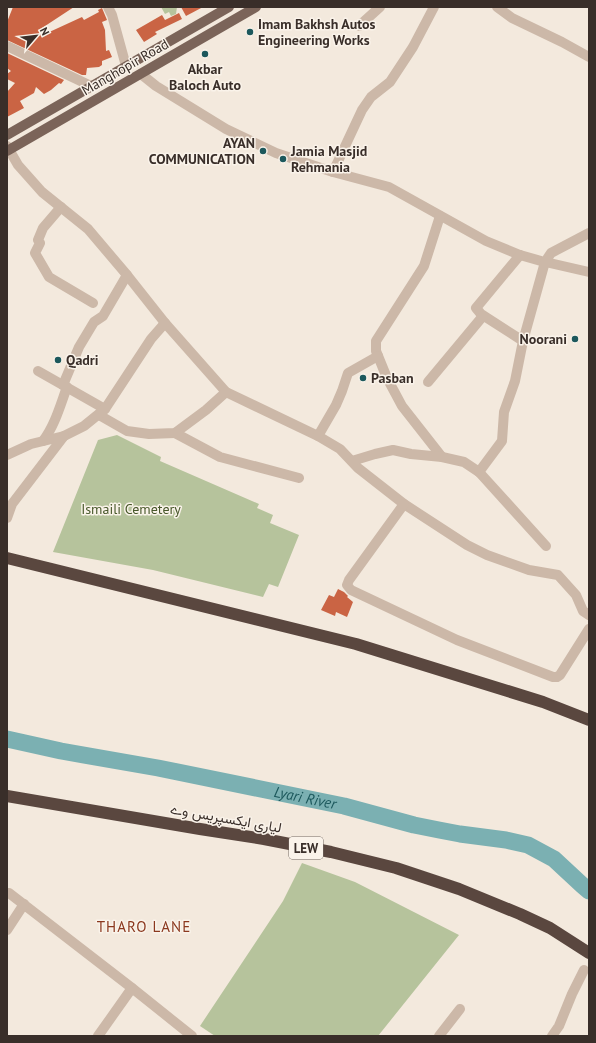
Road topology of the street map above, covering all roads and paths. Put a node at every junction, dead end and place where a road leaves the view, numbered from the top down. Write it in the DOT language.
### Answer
graph roads {
  1 [pos="108,7"];
  2 [pos="229,7"];
  3 [pos="256,7"];
  4 [pos="380,7"];
  5 [pos="434,7"];
  6 [pos="497,7"];
  7 [pos="359,26"];
  8 [pos="7,46"];
  9 [pos="589,57"];
  10 [pos="126,66"];
  11 [pos="141,74"];
  12 [pos="91,86"];
  13 [pos="7,135"];
  14 [pos="8,149"];
  15 [pos="333,172"];
  16 [pos="61,207"];
  17 [pos="440,216"];
  18 [pos="589,233"];
  19 [pos="520,255"];
  20 [pos="545,262"];
  21 [pos="589,272"];
  22 [pos="127,275"];
  23 [pos="93,303"];
  24 [pos="483,316"];
  25 [pos="165,323"];
  26 [pos="523,341"];
  27 [pos="378,356"];
  28 [pos="38,371"];
  29 [pos="428,382"];
  30 [pos="65,386"];
  31 [pos="226,392"];
  32 [pos="102,412"];
  33 [pos="175,433"];
  34 [pos="64,436"];
  35 [pos="318,436"];
  36 [pos="43,441"];
  37 [pos="7,454"];
  38 [pos="442,457"];
  39 [pos="352,462"];
  40 [pos="479,472"];
  41 [pos="299,478"];
  42 [pos="404,504"];
  43 [pos="7,518"];
  44 [pos="546,546"];
  45 [pos="7,558"];
  46 [pos="589,615"];
  47 [pos="589,629"];
  48 [pos="589,720"];
  49 [pos="7,796"];
  50 [pos="9,893"];
  51 [pos="24,904"];
  52 [pos="7,930"];
  53 [pos="589,953"];
  54 [pos="584,970"];
  55 [pos="132,988"];
  56 [pos="460,1008"];
  57 [pos="98,1036"];
  58 [pos="192,1036"];
  59 [pos="439,1036"];
  60 [pos="552,1036"];
  1 -- 10 [label="street"];
  2 -- 10 [label="main road, Manghopir Road"];
  3 -- 11 [label="main road, Manghopir Road"];
  4 -- 7 [label="street"];
  5 -- 15 [label="street"];
  6 -- 9 [label="street"];
  8 -- 12 [label="street"];
  10 -- 12 [label="main road, Manghopir Road"];
  11 -- 14 [label="main road, Manghopir Road"];
  11 -- 15 [label="street"];
  12 -- 13 [label="main road, Manghopir Road"];
  14 -- 16 [label="street"];
  15 -- 17 [label="street"];
  16 -- 22 [label="street"];
  16 -- 23 [label="street"];
  17 -- 19 [label="street"];
  17 -- 27 [label="street"];
  18 -- 20 [label="street"];
  19 -- 20 [label="street"];
  19 -- 24 [label="street"];
  20 -- 21 [label="street"];
  20 -- 26 [label="street"];
  22 -- 25 [label="street"];
  22 -- 30 [label="street"];
  24 -- 26 [label="street"];
  24 -- 29 [label="street"];
  25 -- 31 [label="street"];
  25 -- 32 [label="street"];
  26 -- 40 [label="street"];
  27 -- 35 [label="street"];
  27 -- 38 [label="street"];
  28 -- 30 [label="street"];
  30 -- 32 [label="street"];
  30 -- 36 [label="street"];
  31 -- 33 [label="street"];
  31 -- 35 [label="street"];
  32 -- 33 [label="street"];
  32 -- 34 [label="street"];
  33 -- 41 [label="street"];
  34 -- 36 [label="street"];
  34 -- 43 [label="street"];
  35 -- 39 [label="street"];
  36 -- 37 [label="street"];
  38 -- 39 [label="street"];
  38 -- 40 [label="street"];
  39 -- 42 [label="street"];
  40 -- 44 [label="street"];
  42 -- 46 [label="street"];
  42 -- 47 [label="street"];
  45 -- 48 [label="highway"];
  49 -- 53 [label="highway, لیاری ایکسپریس وے / LEW"];
  50 -- 51 [label="street"];
  51 -- 52 [label="street"];
  51 -- 55 [label="street"];
  54 -- 60 [label="street"];
  55 -- 57 [label="street"];
  55 -- 58 [label="street"];
  56 -- 59 [label="street"];
}
